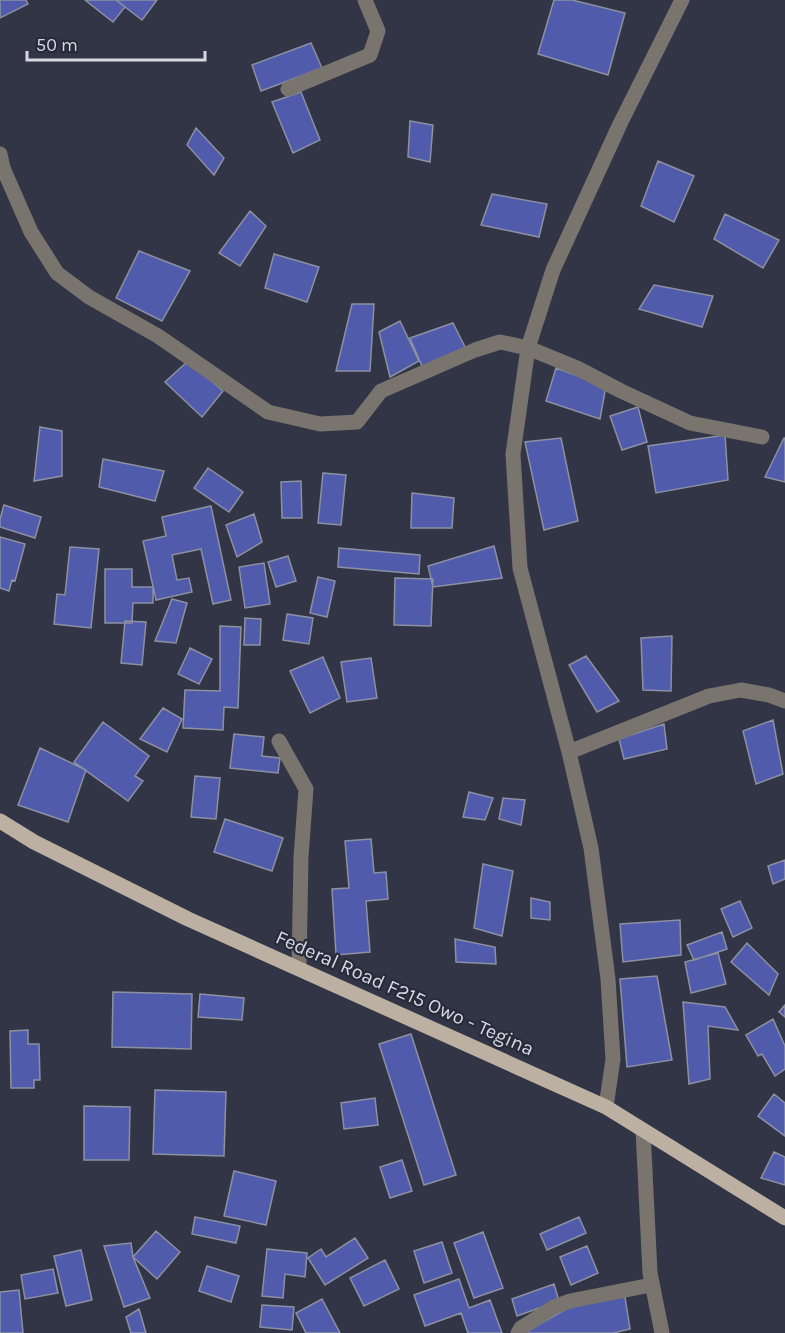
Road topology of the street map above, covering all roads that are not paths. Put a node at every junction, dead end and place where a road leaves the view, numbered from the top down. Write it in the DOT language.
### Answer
graph roads {
  1 [pos="682,0"];
  2 [pos="370,1"];
  3 [pos="288,88"];
  4 [pos="0,154"];
  5 [pos="528,348"];
  6 [pos="762,437"];
  7 [pos="785,701"];
  8 [pos="279,741"];
  9 [pos="569,753"];
  10 [pos="0,821"];
  11 [pos="299,967"];
  12 [pos="606,1107"];
  13 [pos="643,1130"];
  14 [pos="785,1218"];
  15 [pos="651,1285"];
  16 [pos="518,1333"];
  17 [pos="662,1333"];
  1 -- 5 [label="street"];
  2 -- 3 [label="street"];
  4 -- 5 [label="street"];
  5 -- 6 [label="street"];
  5 -- 9 [label="street"];
  7 -- 9 [label="street"];
  8 -- 11 [label="street"];
  9 -- 12 [label="street"];
  10 -- 11 [label="main road, Federal Road F215 Owo - Tegina"];
  11 -- 12 [label="main road, Federal Road F215 Owo - Tegina"];
  12 -- 13 [label="main road, Federal Road F215 Owo - Tegina"];
  13 -- 14 [label="main road, Federal Road F215 Owo - Tegina"];
  13 -- 15 [label="street"];
  15 -- 16 [label="street"];
  15 -- 17 [label="street"];
}
